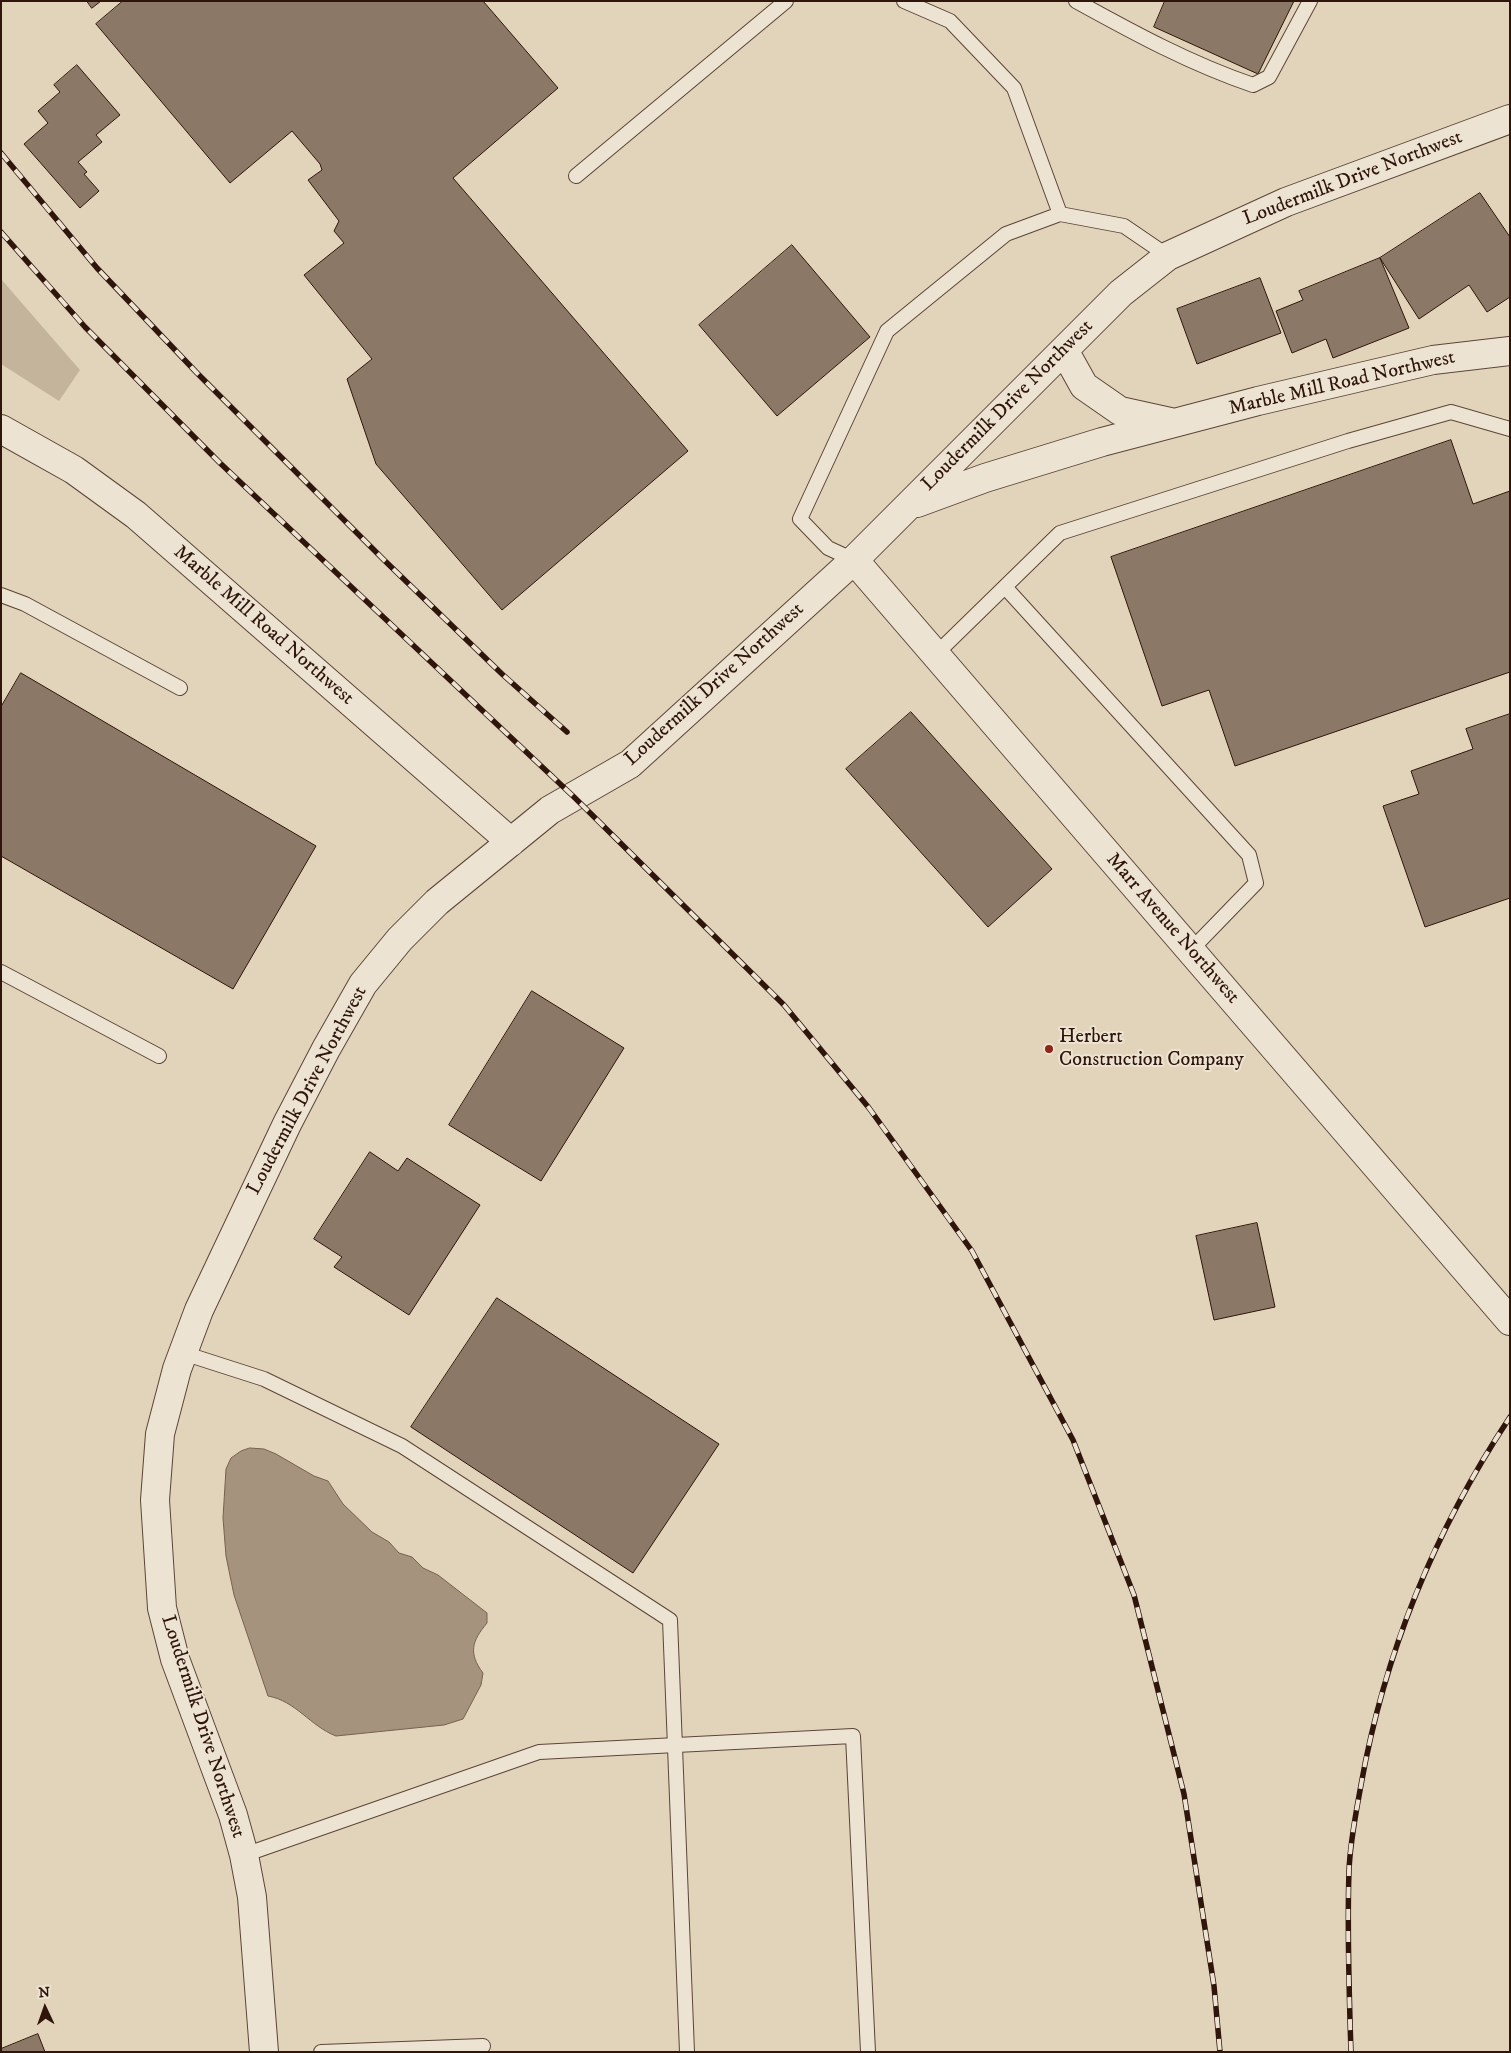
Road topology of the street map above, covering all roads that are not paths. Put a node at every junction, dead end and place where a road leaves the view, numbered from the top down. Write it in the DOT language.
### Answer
graph roads {
  1 [pos="786,1"];
  2 [pos="904,1"];
  3 [pos="1076,1"];
  4 [pos="1310,1"];
  5 [pos="1510,119"];
  6 [pos="576,176"];
  7 [pos="1060,214"];
  8 [pos="1168,256"];
  9 [pos="1064,350"];
  10 [pos="1510,351"];
  11 [pos="1176,423"];
  12 [pos="1,429"];
  13 [pos="1510,429"];
  14 [pos="908,506"];
  15 [pos="854,560"];
  16 [pos="1005,587"];
  17 [pos="1,595"];
  18 [pos="936,655"];
  19 [pos="180,688"];
  20 [pos="511,842"];
  21 [pos="1191,950"];
  22 [pos="1,972"];
  23 [pos="159,1056"];
  24 [pos="1510,1321"];
  25 [pos="183,1353"];
  26 [pos="676,1744"];
  27 [pos="244,1855"];
  28 [pos="483,2046"];
  29 [pos="264,2052"];
  30 [pos="321,2052"];
  31 [pos="687,2052"];
  32 [pos="868,2052"];
  1 -- 6 [label="lane"];
  2 -- 7 [label="lane"];
  3 -- 4 [label="lane"];
  5 -- 8 [label="street, Loudermilk Drive Northwest"];
  7 -- 8 [label="lane"];
  7 -- 15 [label="lane"];
  8 -- 9 [label="street, Loudermilk Drive Northwest"];
  9 -- 11 [label="street, Marble Mill Road Northwest"];
  9 -- 14 [label="street, Loudermilk Drive Northwest"];
  10 -- 11 [label="street, Marble Mill Road Northwest"];
  11 -- 14 [label="street, Marble Mill Road Northwest"];
  12 -- 20 [label="street, Marble Mill Road Northwest"];
  13 -- 16 [label="lane"];
  14 -- 15 [label="street, Loudermilk Drive Northwest"];
  15 -- 18 [label="street, Marr Avenue Northwest"];
  15 -- 20 [label="street, Loudermilk Drive Northwest"];
  16 -- 18 [label="lane"];
  16 -- 21 [label="lane"];
  17 -- 19 [label="lane"];
  18 -- 21 [label="street, Marr Avenue Northwest"];
  20 -- 25 [label="street, Loudermilk Drive Northwest"];
  21 -- 24 [label="street, Marr Avenue Northwest"];
  22 -- 23 [label="lane"];
  25 -- 26 [label="lane"];
  25 -- 27 [label="street, Loudermilk Drive Northwest"];
  26 -- 27 [label="lane"];
  26 -- 31 [label="lane"];
  26 -- 32 [label="lane"];
  27 -- 29 [label="street, Loudermilk Drive Northwest"];
  28 -- 30 [label="lane"];
}
